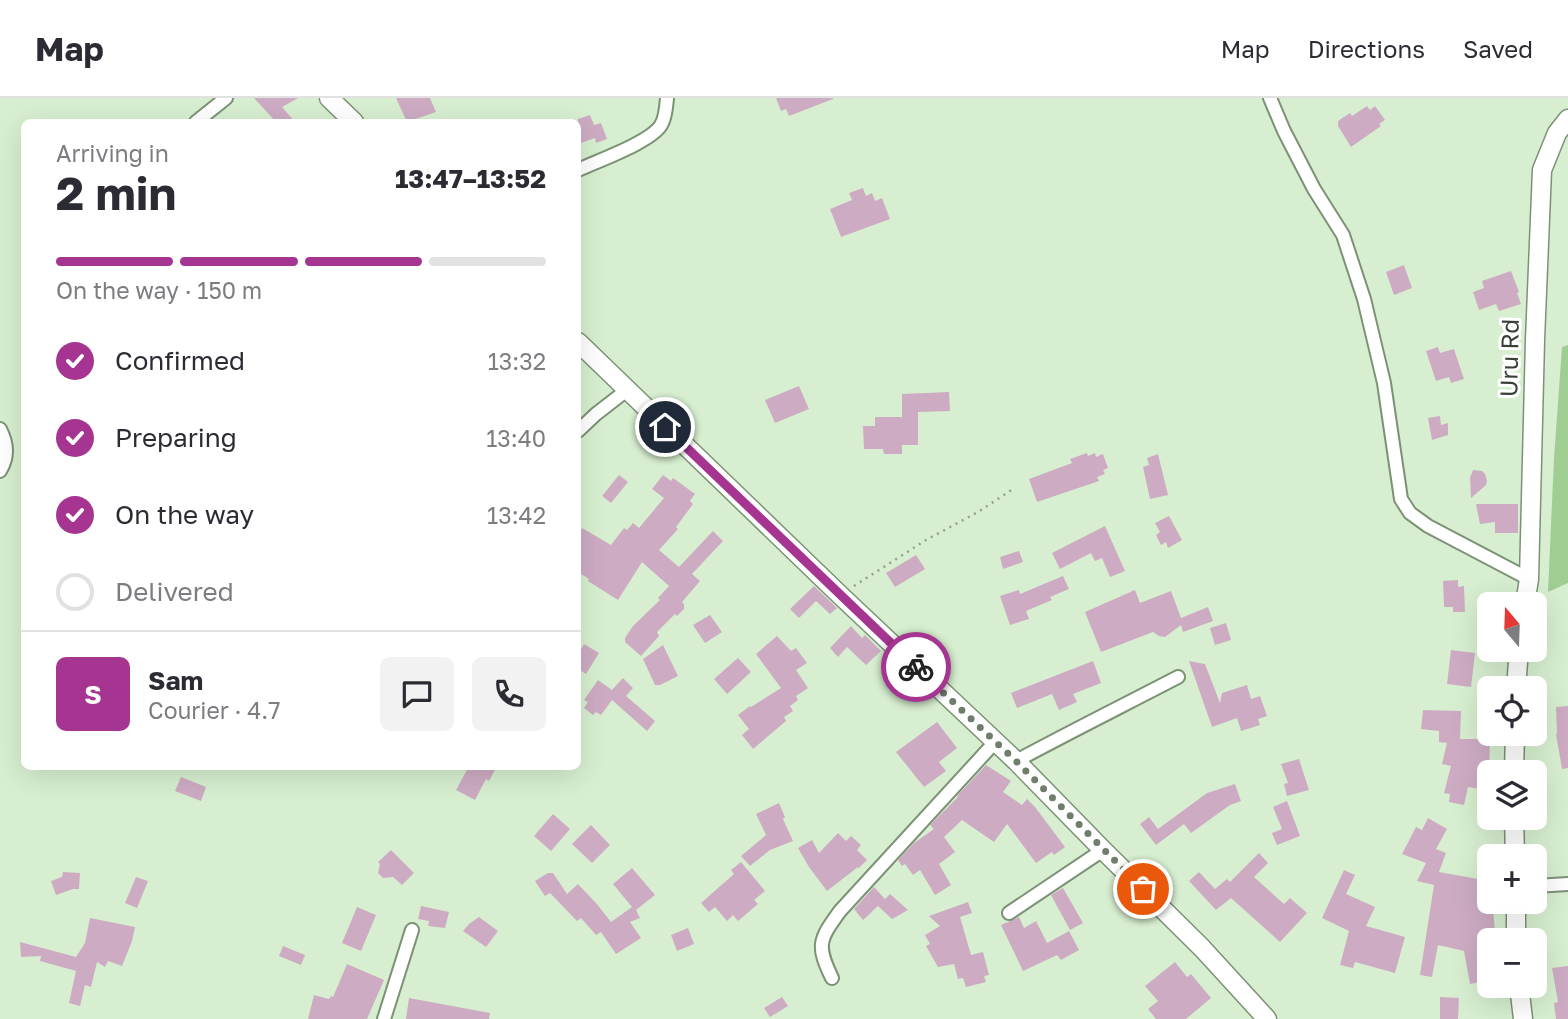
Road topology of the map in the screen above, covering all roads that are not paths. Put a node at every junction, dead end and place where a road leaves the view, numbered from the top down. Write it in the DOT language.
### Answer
graph roads {
  1 [pos="226,98"];
  2 [pos="328,98"];
  3 [pos="667,98"];
  4 [pos="1270,98"];
  5 [pos="201,119"];
  6 [pos="351,119"];
  7 [pos="1568,119"];
  8 [pos="581,169"];
  9 [pos="581,345"];
  10 [pos="627,390"];
  11 [pos="581,428"];
  12 [pos="0,429"];
  13 [pos="0,471"];
  14 [pos="1529,579"];
  15 [pos="1527,592"];
  16 [pos="1178,677"];
  17 [pos="996,741"];
  18 [pos="1016,761"];
  19 [pos="1103,850"];
  20 [pos="1568,884"];
  21 [pos="1547,885"];
  22 [pos="1009,913"];
  23 [pos="412,930"];
  24 [pos="832,978"];
  25 [pos="1520,998"];
  26 [pos="384,1019"];
  27 [pos="1267,1019"];
  28 [pos="1523,1019"];
  1 -- 5 [label="street"];
  2 -- 6 [label="street"];
  3 -- 8 [label="street"];
  4 -- 14 [label="street"];
  7 -- 14 [label="street, Uru Rd"];
  9 -- 10 [label="street"];
  10 -- 11 [label="street"];
  10 -- 17 [label="street"];
  12 -- 13 [label="street"];
  14 -- 15 [label="street, Uru Rd"];
  16 -- 18 [label="street"];
  17 -- 18 [label="street"];
  17 -- 24 [label="street"];
  18 -- 19 [label="street"];
  19 -- 22 [label="street"];
  19 -- 27 [label="street"];
  20 -- 21 [label="street"];
  23 -- 26 [label="street"];
  25 -- 28 [label="street"];
}
